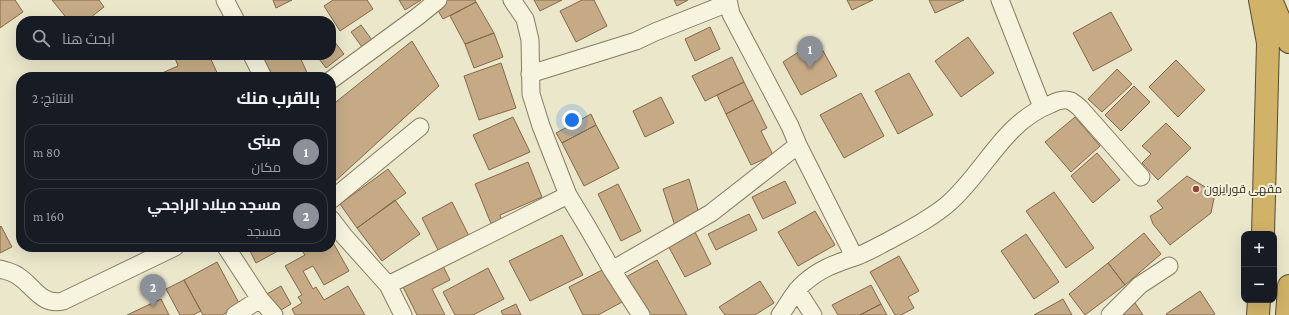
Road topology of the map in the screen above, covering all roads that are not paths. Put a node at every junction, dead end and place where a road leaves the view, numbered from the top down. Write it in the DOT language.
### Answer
graph roads {
  1 [pos="225,0"];
  2 [pos="438,0"];
  3 [pos="512,0"];
  4 [pos="1000,0"];
  5 [pos="1260,0"];
  6 [pos="1271,0"];
  7 [pos="728,1"];
  8 [pos="233,16"];
  9 [pos="1289,42"];
  10 [pos="254,60"];
  11 [pos="260,72"];
  12 [pos="530,74"];
  13 [pos="336,76"];
  14 [pos="1042,107"];
  15 [pos="420,127"];
  16 [pos="798,145"];
  17 [pos="1140,177"];
  18 [pos="568,195"];
  19 [pos="336,196"];
  20 [pos="336,226"];
  21 [pos="1263,231"];
  22 [pos="165,252"];
  23 [pos="229,252"];
  24 [pos="854,256"];
  25 [pos="1169,266"];
  26 [pos="0,270"];
  27 [pos="612,270"];
  28 [pos="388,285"];
  29 [pos="1289,286"];
  30 [pos="797,290"];
  31 [pos="260,299"];
  32 [pos="1259,303"];
  33 [pos="635,313"];
  34 [pos="235,315"];
  35 [pos="274,315"];
  36 [pos="404,315"];
  37 [pos="780,315"];
  38 [pos="813,315"];
  39 [pos="1110,315"];
  40 [pos="1258,315"];
  41 [pos="1287,315"];
  1 -- 8 [label="street"];
  2 -- 13 [label="street"];
  3 -- 12 [label="street"];
  4 -- 14 [label="street"];
  5 -- 21 [label="highway"];
  6 -- 9 [label="highway"];
  7 -- 12 [label="street"];
  7 -- 16 [label="street"];
  10 -- 11 [label="street"];
  12 -- 18 [label="street"];
  14 -- 17 [label="street"];
  14 -- 24 [label="street"];
  15 -- 19 [label="street"];
  16 -- 24 [label="street"];
  16 -- 27 [label="street"];
  18 -- 27 [label="street"];
  18 -- 28 [label="street"];
  20 -- 28 [label="street"];
  22 -- 26 [label="street"];
  23 -- 31 [label="street"];
  24 -- 30 [label="street"];
  25 -- 39 [label="street"];
  27 -- 33 [label="street"];
  28 -- 36 [label="street"];
  29 -- 41 [label="highway"];
  30 -- 37 [label="street"];
  30 -- 38 [label="street"];
  31 -- 34 [label="street"];
  31 -- 35 [label="street"];
  32 -- 40 [label="highway"];
}
